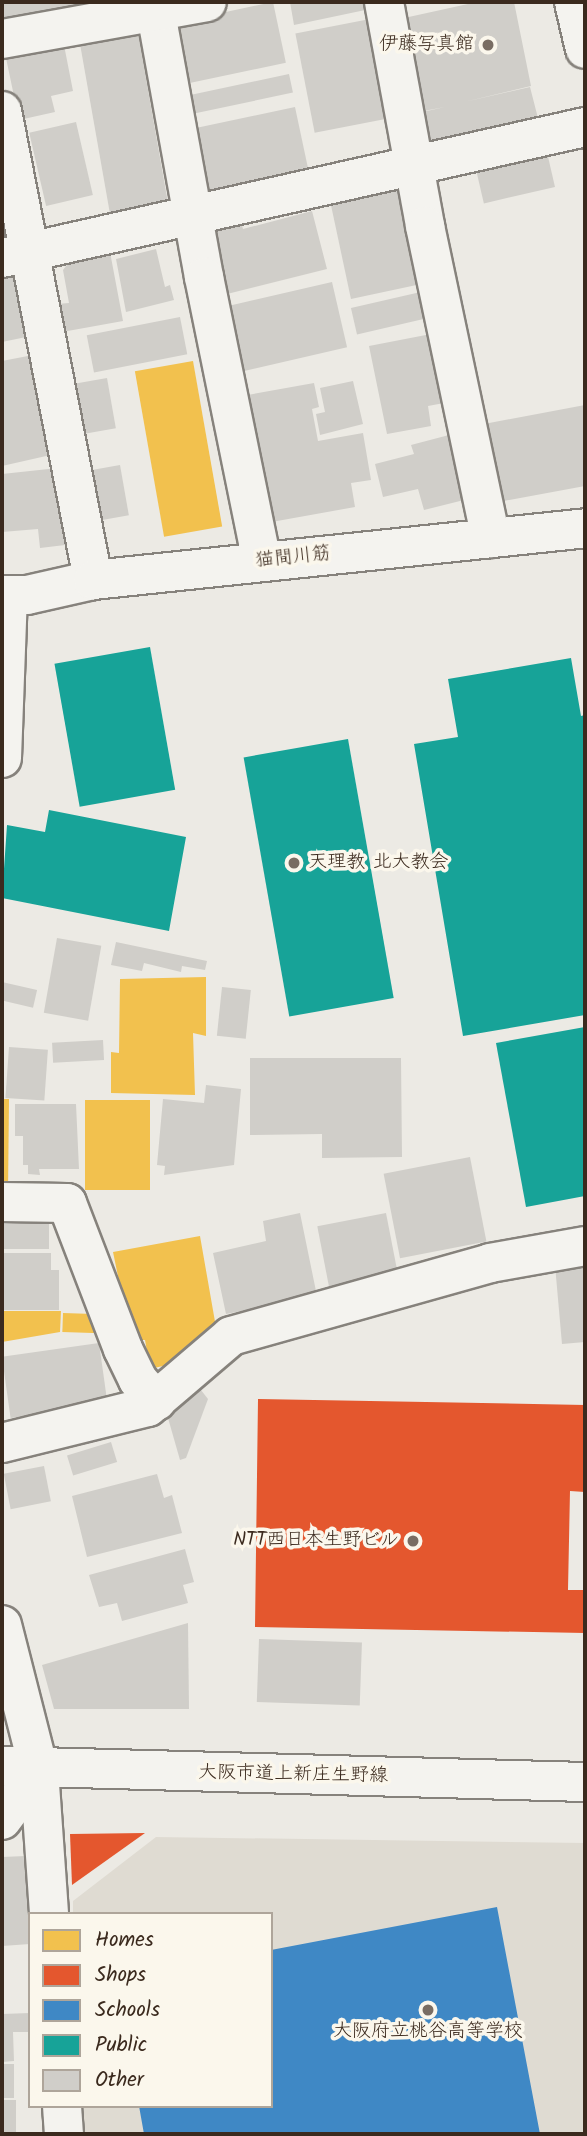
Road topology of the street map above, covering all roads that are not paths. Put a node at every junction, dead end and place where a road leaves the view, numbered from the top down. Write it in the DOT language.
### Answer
graph roads {
  1 [pos="206,2"];
  2 [pos="384,2"];
  3 [pos="574,2"];
  4 [pos="155,6"];
  5 [pos="2,39"];
  6 [pos="585,48"];
  7 [pos="2,111"];
  8 [pos="585,127"];
  9 [pos="413,164"];
  10 [pos="193,214"];
  11 [pos="15,255"];
  12 [pos="585,528"];
  13 [pos="491,538"];
  14 [pos="262,561"];
  15 [pos="93,580"];
  16 [pos="5,595"];
  17 [pos="2,758"];
  18 [pos="2,1202"];
  19 [pos="585,1246"];
  20 [pos="157,1401"];
  21 [pos="2,1443"];
  22 [pos="2,1625"];
  23 [pos="2,1766"];
  24 [pos="39,1770"];
  25 [pos="585,1782"];
  26 [pos="2,1820"];
  27 [pos="49,1912"];
  28 [pos="62,2108"];
  29 [pos="64,2134"];
  1 -- 4 [label="street"];
  2 -- 9 [label="street"];
  3 -- 6 [label="street"];
  4 -- 5 [label="street"];
  4 -- 10 [label="street"];
  7 -- 11 [label="street"];
  8 -- 9 [label="street"];
  9 -- 10 [label="street"];
  9 -- 13 [label="street"];
  10 -- 11 [label="street"];
  10 -- 14 [label="street"];
  11 -- 15 [label="street"];
  12 -- 13 [label="street, 猫間川筋"];
  13 -- 14 [label="street, 猫間川筋"];
  14 -- 15 [label="street, 猫間川筋"];
  15 -- 16 [label="street, 猫間川筋"];
  16 -- 17 [label="street"];
  18 -- 20 [label="street"];
  19 -- 20 [label="street"];
  20 -- 21 [label="street"];
  22 -- 24 [label="street"];
  23 -- 24 [label="street, 大阪市道上新庄生野線"];
  24 -- 25 [label="street, 大阪市道上新庄生野線"];
  24 -- 26 [label="street"];
  24 -- 27 [label="street"];
  28 -- 29 [label="street"];
}
